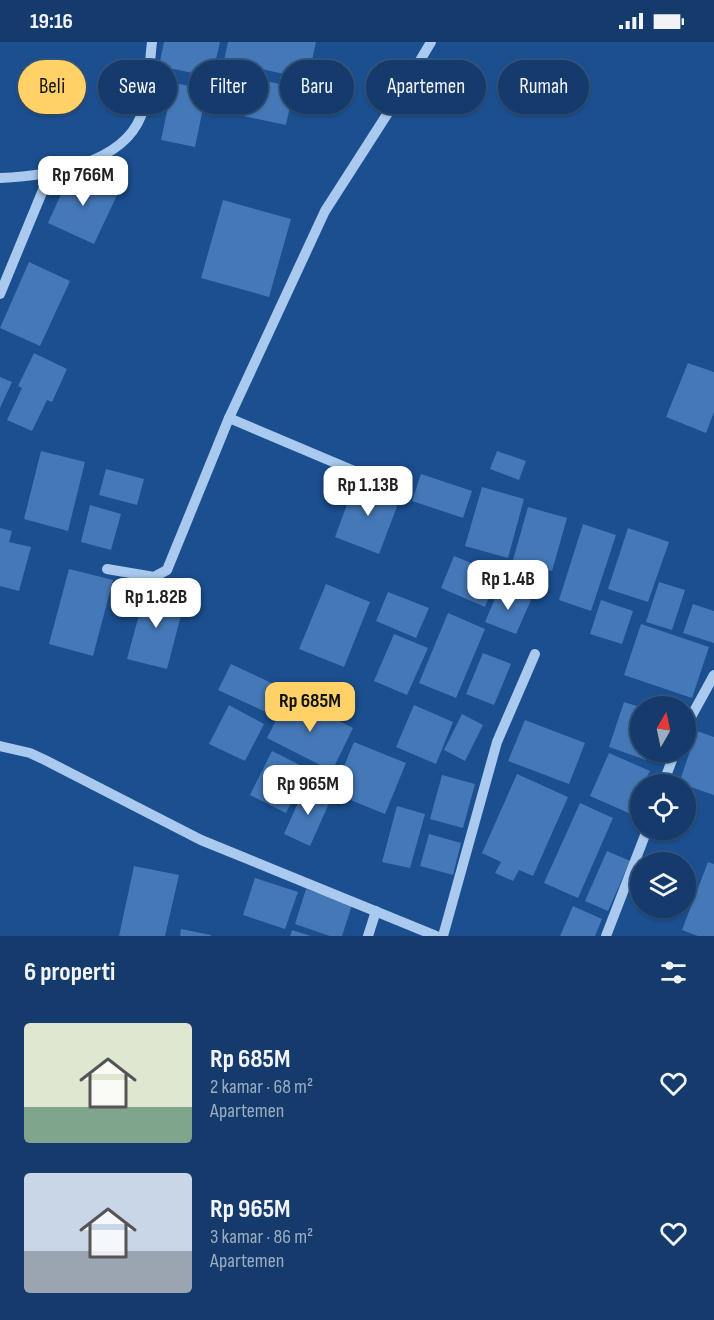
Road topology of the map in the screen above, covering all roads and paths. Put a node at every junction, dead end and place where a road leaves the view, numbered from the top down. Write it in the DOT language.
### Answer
graph roads {
  1 [pos="152,42"];
  2 [pos="431,42"];
  3 [pos="50,173"];
  4 [pos="0,178"];
  5 [pos="0,294"];
  6 [pos="230,418"];
  7 [pos="397,489"];
  8 [pos="107,569"];
  9 [pos="535,654"];
  10 [pos="714,675"];
  11 [pos="696,708"];
  12 [pos="0,746"];
  13 [pos="643,840"];
  14 [pos="376,911"];
  15 [pos="609,935"];
  16 [pos="368,936"];
  17 [pos="436,936"];
  18 [pos="443,936"];
  1 -- 3 [label="street"];
  2 -- 6 [label="street"];
  3 -- 4 [label="street"];
  3 -- 5 [label="street"];
  6 -- 7 [label="street"];
  6 -- 8 [label="street"];
  9 -- 18 [label="street"];
  10 -- 11 [label="street"];
  12 -- 14 [label="street"];
  13 -- 15 [label="street"];
  14 -- 16 [label="street"];
  14 -- 17 [label="street"];
}
